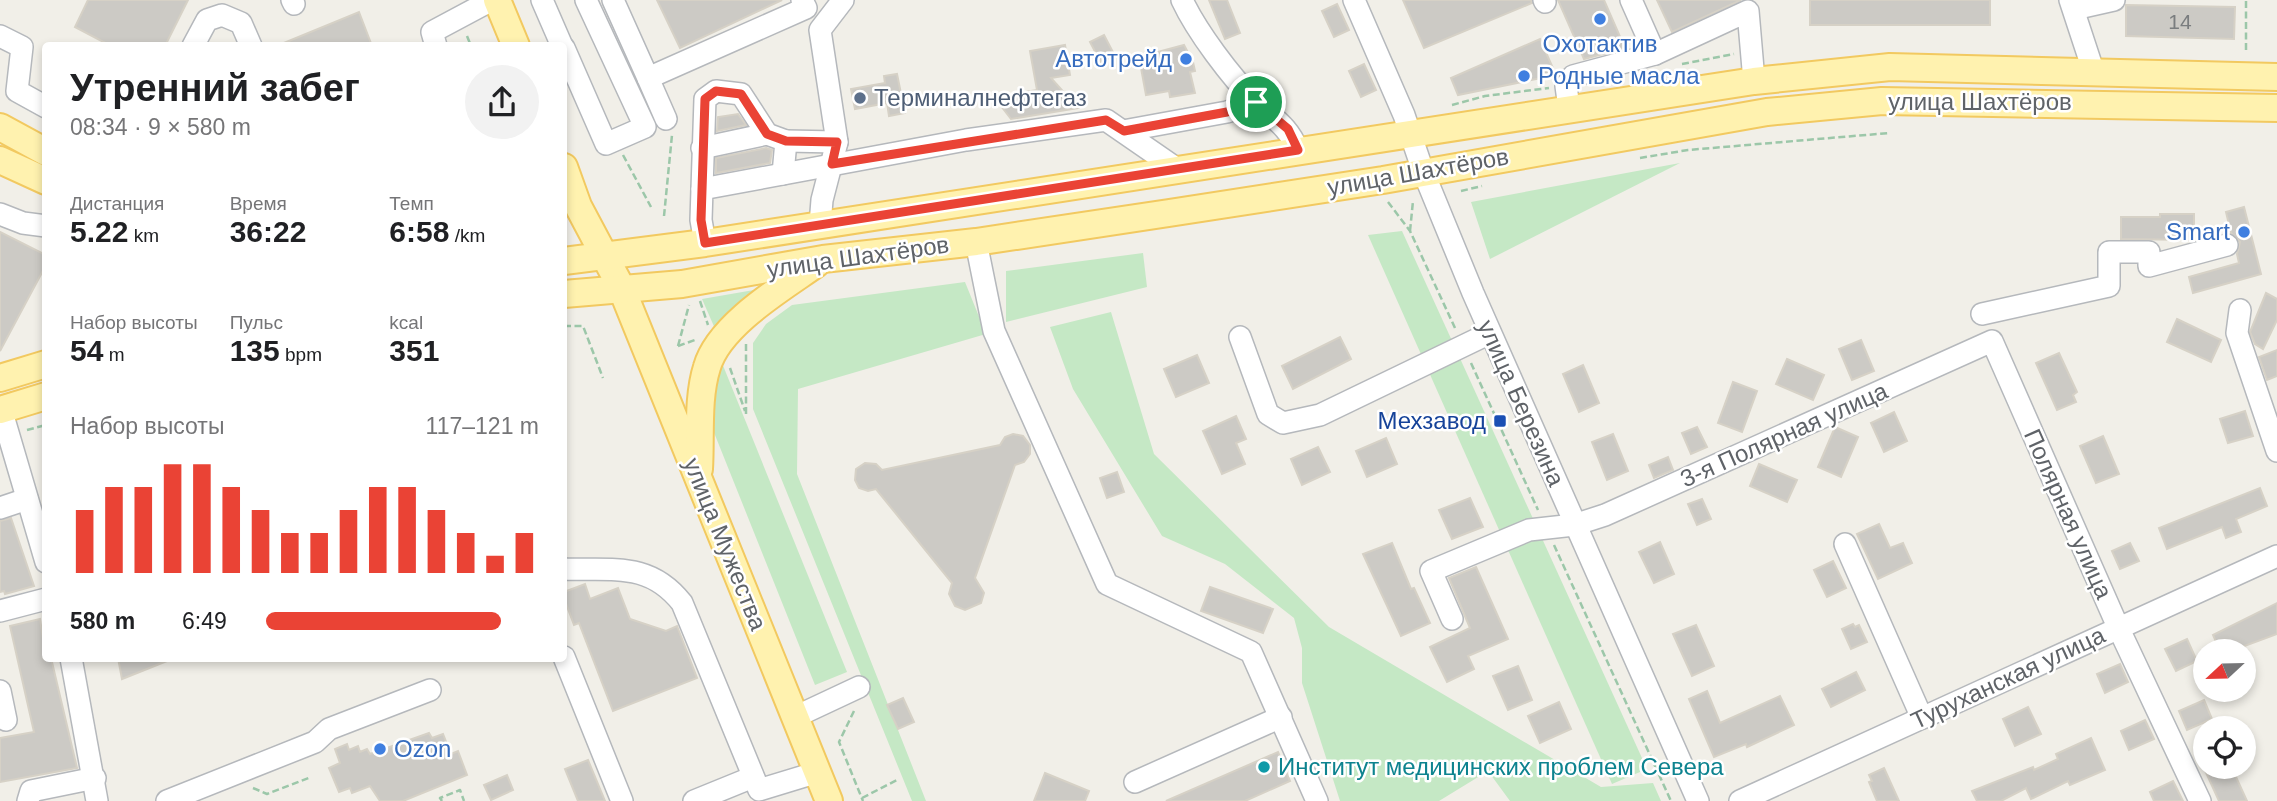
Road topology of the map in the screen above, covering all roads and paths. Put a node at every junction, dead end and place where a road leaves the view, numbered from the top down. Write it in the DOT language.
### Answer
graph roads {
  1 [pos="494,0"];
  2 [pos="542,0"];
  3 [pos="586,0"];
  4 [pos="613,0"];
  5 [pos="843,0"];
  6 [pos="1182,0"];
  7 [pos="1354,0"];
  8 [pos="1631,0"];
  9 [pos="2114,0"];
  10 [pos="2246,0"];
  11 [pos="804,4"];
  12 [pos="2072,4"];
  13 [pos="820,30"];
  14 [pos="0,36"];
  15 [pos="195,42"];
  16 [pos="249,42"];
  17 [pos="435,42"];
  18 [pos="514,42"];
  19 [pos="561,42"];
  20 [pos="2246,50"];
  21 [pos="1655,54"];
  22 [pos="567,56"];
  23 [pos="2094,73"];
  24 [pos="2277,77"];
  25 [pos="648,78"];
  26 [pos="1755,81"];
  27 [pos="1256,102"];
  28 [pos="42,105"];
  29 [pos="1569,108"];
  30 [pos="2277,108"];
  31 [pos="666,119"];
  32 [pos="0,127"];
  33 [pos="1124,131"];
  34 [pos="1411,133"];
  35 [pos="1889,133"];
  36 [pos="777,137"];
  37 [pos="615,140"];
  38 [pos="837,142"];
  39 [pos="702,148"];
  40 [pos="42,150"];
  41 [pos="1298,150"];
  42 [pos="1634,159"];
  43 [pos="0,160"];
  44 [pos="832,164"];
  45 [pos="1177,169"];
  46 [pos="1423,171"];
  47 [pos="783,174"];
  48 [pos="567,175"];
  49 [pos="35,176"];
  50 [pos="1487,184"];
  51 [pos="702,190"];
  52 [pos="1461,191"];
  53 [pos="1413,201"];
  54 [pos="1388,204"];
  55 [pos="651,207"];
  56 [pos="0,214"];
  57 [pos="664,216"];
  58 [pos="42,225"];
  59 [pos="820,225"];
  60 [pos="976,242"];
  61 [pos="705,243"];
  62 [pos="2227,245"];
  63 [pos="606,255"];
  64 [pos="823,259"];
  65 [pos="567,261"];
  66 [pos="621,287"];
  67 [pos="567,294"];
  68 [pos="2240,310"];
  69 [pos="1982,314"];
  70 [pos="567,326"];
  71 [pos="1490,332"];
  72 [pos="710,334"];
  73 [pos="1240,337"];
  74 [pos="746,341"];
  75 [pos="1992,341"];
  76 [pos="678,346"];
  77 [pos="42,365"];
  78 [pos="729,366"];
  79 [pos="0,378"];
  80 [pos="603,378"];
  81 [pos="42,397"];
  82 [pos="0,410"];
  83 [pos="2277,451"];
  84 [pos="699,478"];
  85 [pos="27,499"];
  86 [pos="0,508"];
  87 [pos="1574,524"];
  88 [pos="41,529"];
  89 [pos="1845,544"];
  90 [pos="2277,556"];
  91 [pos="567,569"];
  92 [pos="42,600"];
  93 [pos="0,611"];
  94 [pos="1452,619"];
  95 [pos="2118,627"];
  96 [pos="72,662"];
  97 [pos="566,662"];
  98 [pos="430,690"];
  99 [pos="0,691"];
  100 [pos="858,696"];
  101 [pos="795,717"];
  102 [pos="1281,718"];
  103 [pos="1922,718"];
  104 [pos="6,720"];
  105 [pos="818,772"];
  106 [pos="311,777"];
  107 [pos="753,777"];
  108 [pos="95,778"];
  109 [pos="897,780"];
  110 [pos="1135,782"];
  111 [pos="251,787"];
  112 [pos="862,800"];
  113 [pos="28,801"];
  114 [pos="97,801"];
  115 [pos="167,801"];
  116 [pos="442,801"];
  117 [pos="464,801"];
  118 [pos="622,801"];
  119 [pos="694,801"];
  120 [pos="829,801"];
  121 [pos="1317,801"];
  122 [pos="1698,801"];
  123 [pos="1740,801"];
  124 [pos="2200,801"];
  1 -- 17 [label="street"];
  1 -- 18 [label="main road"];
  2 -- 19 [label="street"];
  3 -- 37 [label="street"];
  4 -- 25 [label="street"];
  5 -- 13 [label="street"];
  6 -- 27 [label="street"];
  7 -- 34 [label="street, улица Березина"];
  8 -- 21 [label="street"];
  9 -- 12 [label="street"];
  10 -- 20 [label="path"];
  11 -- 13 [label="street"];
  11 -- 25 [label="street"];
  12 -- 23 [label="street"];
  13 -- 38 [label="street"];
  14 -- 28 [label="street"];
  15 -- 16 [label="street"];
  21 -- 26 [label="street"];
  21 -- 29 [label="street"];
  22 -- 37 [label="street"];
  23 -- 24 [label="main road, улица Шахтёров"];
  23 -- 26 [label="main road, улица Шахтёров"];
  25 -- 31 [label="street"];
  26 -- 29 [label="main road, улица Шахтёров"];
  27 -- 33 [label="street"];
  27 -- 41 [label="street"];
  29 -- 34 [label="main road, улица Шахтёров"];
  30 -- 46 [label="main road, улица Шахтёров"];
  31 -- 57 [label="path"];
  32 -- 40 [label="main road"];
  33 -- 44 [label="street"];
  33 -- 45 [label="street"];
  34 -- 41 [label="main road, улица Шахтёров"];
  34 -- 46 [label="street, улица Березина"];
  35 -- 42 [label="path"];
  36 -- 38 [label="street"];
  36 -- 39 [label="street"];
  36 -- 39 [label="street"];
  36 -- 47 [label="street"];
  37 -- 55 [label="path"];
  38 -- 44 [label="street"];
  39 -- 51 [label="street"];
  41 -- 45 [label="main road, улица Шахтёров"];
  43 -- 49 [label="main road"];
  44 -- 47 [label="street"];
  44 -- 59 [label="street"];
  45 -- 59 [label="main road, улица Шахтёров"];
  46 -- 60 [label="main road, улица Шахтёров"];
  46 -- 71 [label="street, улица Березина"];
  47 -- 51 [label="street"];
  48 -- 63 [label="main road, улица Мужества"];
  50 -- 52 [label="path"];
  51 -- 61 [label="street"];
  53 -- 54 [label="path"];
  56 -- 58 [label="street"];
  59 -- 61 [label="main road, улица Шахтёров"];
  60 -- 64 [label="main road, улица Шахтёров"];
  60 -- 102 [label="street"];
  61 -- 63 [label="main road, улица Шахтёров"];
  62 -- 69 [label="street"];
  63 -- 65 [label="main road, улица Шахтёров"];
  63 -- 66 [label="main road, улица Мужества"];
  64 -- 66 [label="main road, улица Шахтёров"];
  64 -- 84 [label="main road"];
  66 -- 67 [label="main road, улица Шахтёров"];
  66 -- 84 [label="main road, улица Мужества"];
  68 -- 83 [label="street"];
  70 -- 80 [label="path"];
  71 -- 73 [label="street"];
  71 -- 87 [label="street, улица Березина"];
  72 -- 76 [label="path"];
  74 -- 78 [label="path"];
  75 -- 87 [label="street, 3-я Полярная улица"];
  75 -- 95 [label="street, Полярная улица"];
  77 -- 79 [label="main road"];
  81 -- 82 [label="main road"];
  82 -- 85 [label="street"];
  84 -- 101 [label="main road, улица Мужества"];
  85 -- 86 [label="street"];
  85 -- 88 [label="street"];
  87 -- 94 [label="street, 3-я Полярная улица"];
  87 -- 122 [label="street, улица Березина"];
  89 -- 103 [label="street"];
  90 -- 95 [label="street, Туруханская улица"];
  91 -- 107 [label="street"];
  92 -- 93 [label="street"];
  95 -- 103 [label="street, Туруханская улица"];
  95 -- 124 [label="street, Полярная улица"];
  96 -- 108 [label="street"];
  97 -- 118 [label="street"];
  98 -- 115 [label="street"];
  99 -- 104 [label="street"];
  100 -- 101 [label="street"];
  100 -- 112 [label="path"];
  101 -- 105 [label="main road, улица Мужества"];
  102 -- 110 [label="street"];
  102 -- 121 [label="street"];
  103 -- 123 [label="street, Туруханская улица"];
  105 -- 107 [label="street"];
  105 -- 120 [label="main road, улица Мужества"];
  106 -- 111 [label="path"];
  107 -- 119 [label="street"];
  108 -- 113 [label="street"];
  108 -- 114 [label="street"];
  109 -- 112 [label="path"];
  116 -- 117 [label="path"];
}
